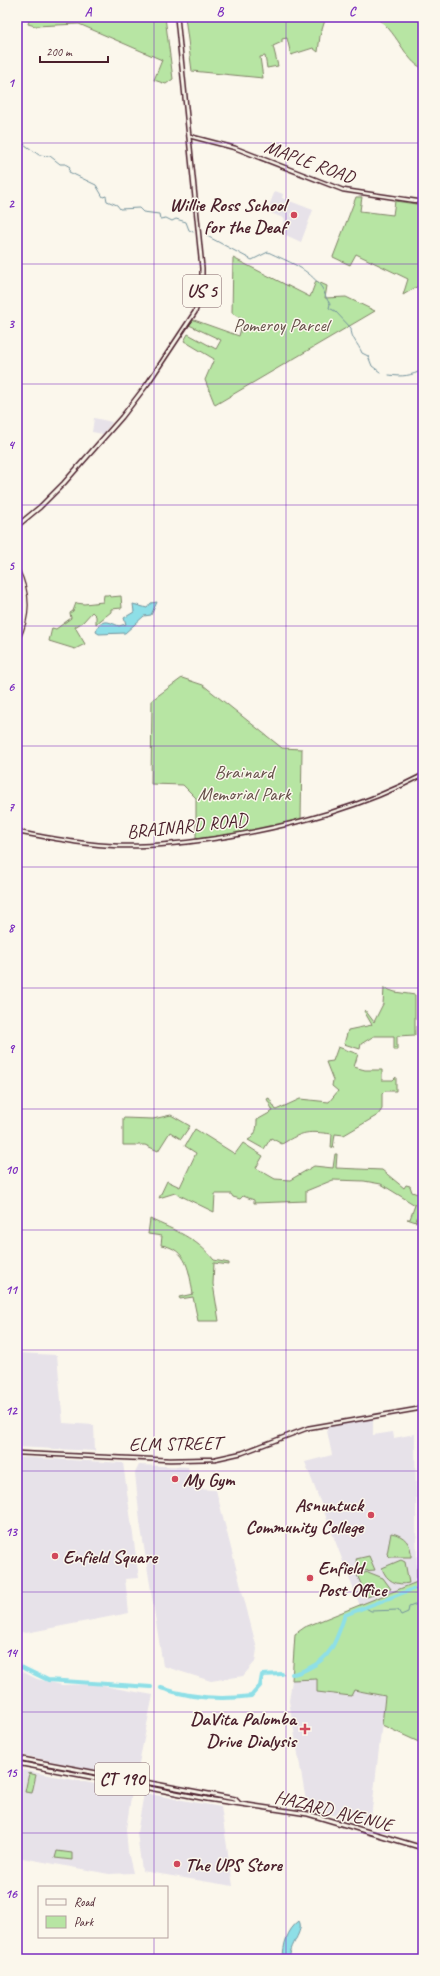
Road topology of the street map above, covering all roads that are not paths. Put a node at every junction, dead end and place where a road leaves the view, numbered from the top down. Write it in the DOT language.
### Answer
graph roads {
  1 [pos="19,17"];
  2 [pos="177,17"];
  3 [pos="17,24"];
  4 [pos="189,136"];
  5 [pos="423,202"];
  6 [pos="17,526"];
  7 [pos="17,570"];
  8 [pos="17,577"];
  9 [pos="17,626"];
  10 [pos="17,640"];
  11 [pos="423,774"];
  12 [pos="17,832"];
  13 [pos="423,1408"];
  14 [pos="17,1452"];
  15 [pos="17,1758"];
  16 [pos="17,1763"];
  17 [pos="74,1769"];
  18 [pos="73,1774"];
  19 [pos="210,1795"];
  20 [pos="200,1798"];
  21 [pos="238,1802"];
  22 [pos="423,1848"];
  1 -- 3 [label="highway"];
  2 -- 4 [label="main road, US 5"];
  4 -- 5 [label="main road, MAPLE ROAD"];
  4 -- 6 [label="main road, US 5"];
  7 -- 10 [label="highway"];
  8 -- 9 [label="highway"];
  11 -- 12 [label="main road, BRAINARD ROAD"];
  13 -- 14 [label="main road, ELM STREET"];
  15 -- 17 [label="main road, HAZARD AVENUE / CT 190"];
  16 -- 18 [label="main road, HAZARD AVENUE / CT 190"];
  17 -- 18 [label="main road"];
  17 -- 19 [label="main road, HAZARD AVENUE / CT 190"];
  18 -- 20 [label="main road, HAZARD AVENUE / CT 190"];
  19 -- 20 [label="main road"];
  19 -- 21 [label="main road, HAZARD AVENUE / CT 190"];
  20 -- 21 [label="main road, HAZARD AVENUE / CT 190"];
  21 -- 22 [label="main road, HAZARD AVENUE / CT 190"];
}
